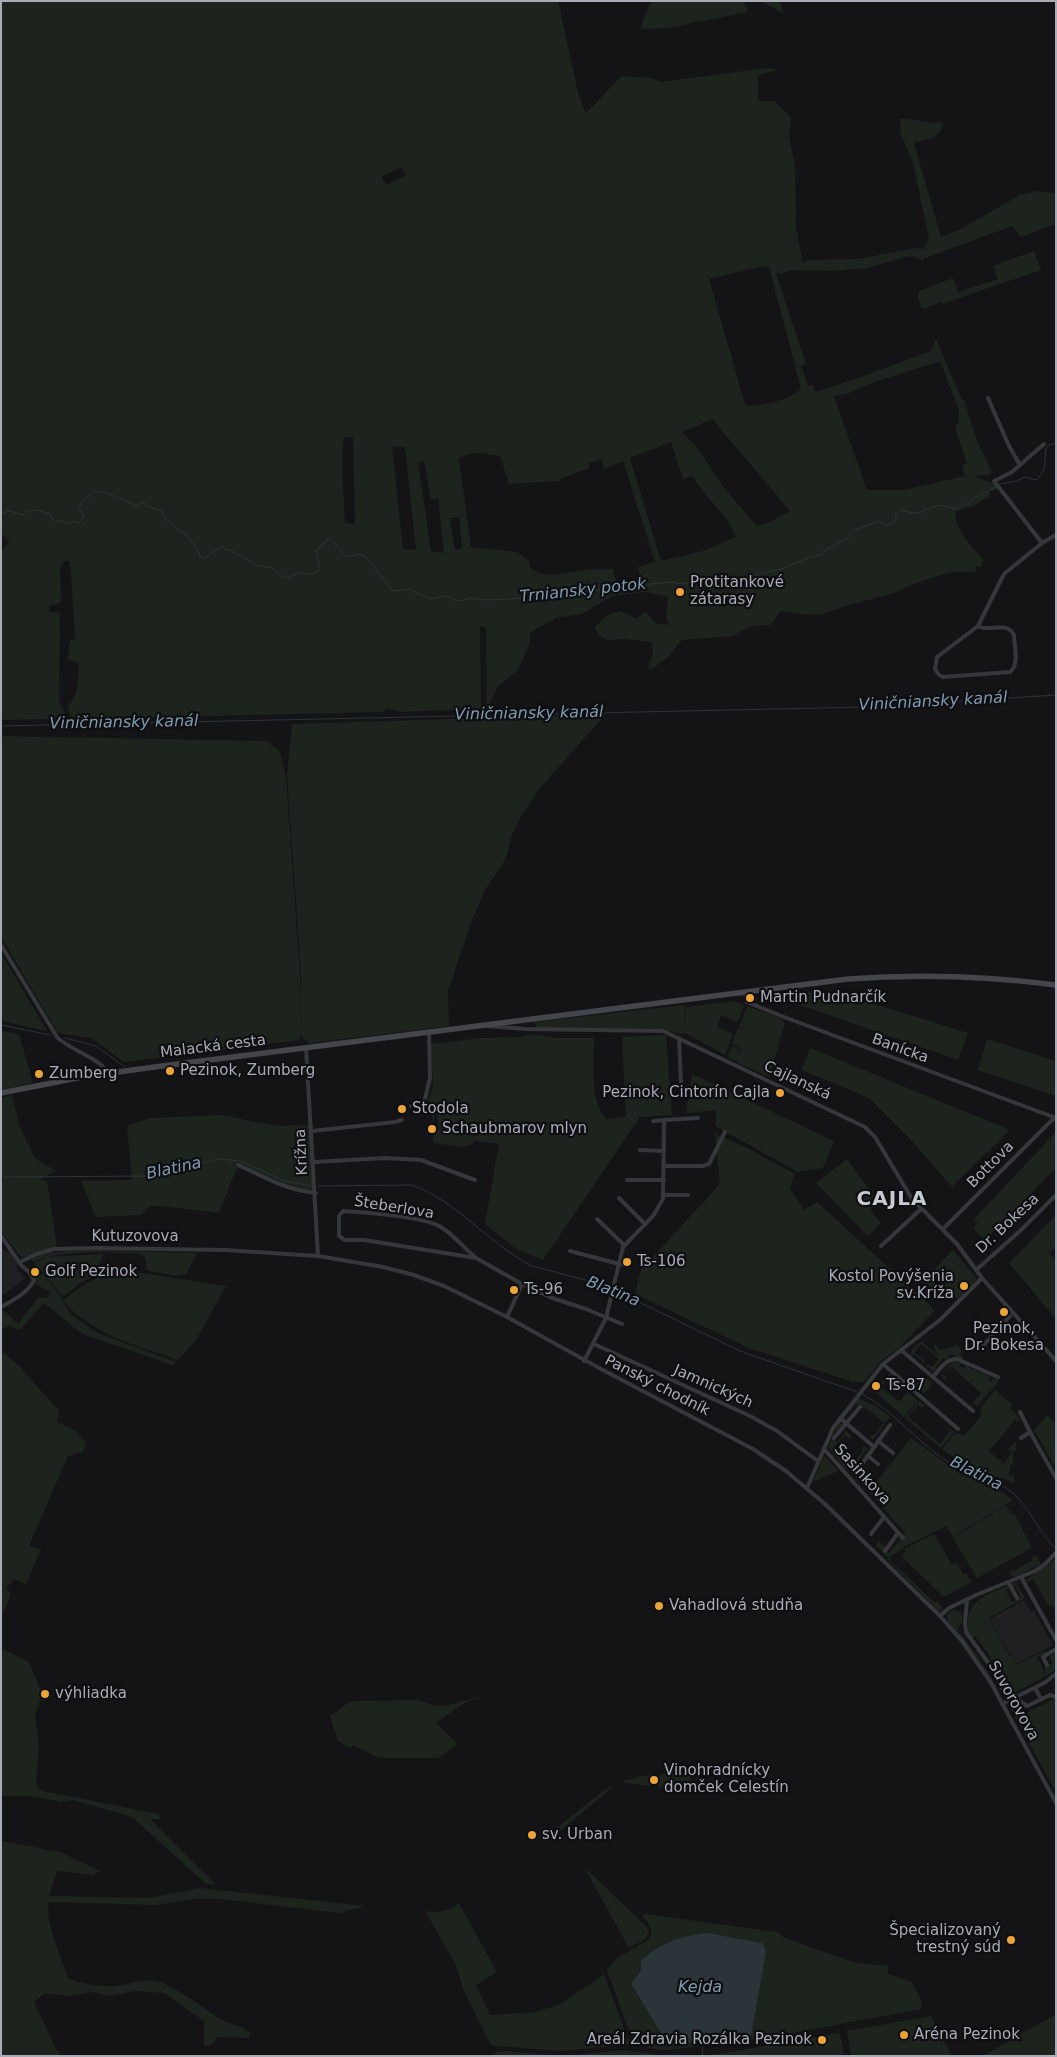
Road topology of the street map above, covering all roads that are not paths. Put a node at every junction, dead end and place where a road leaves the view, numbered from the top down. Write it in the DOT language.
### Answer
graph roads {
  1 [pos="988,398"];
  2 [pos="1044,444"];
  3 [pos="1020,465"];
  4 [pos="1056,535"];
  5 [pos="1042,543"];
  6 [pos="978,626"];
  7 [pos="1,945"];
  8 [pos="1056,985"];
  9 [pos="746,992"];
  10 [pos="525,1020"];
  11 [pos="483,1026"];
  12 [pos="526,1029"];
  13 [pos="429,1032"];
  14 [pos="679,1038"];
  15 [pos="306,1048"];
  16 [pos="108,1074"];
  17 [pos="681,1084"];
  18 [pos="1,1093"];
  19 [pos="411,1106"];
  20 [pos="698,1118"];
  21 [pos="1055,1118"];
  22 [pos="402,1120"];
  23 [pos="664,1120"];
  24 [pos="653,1121"];
  25 [pos="312,1131"];
  26 [pos="725,1132"];
  27 [pos="640,1150"];
  28 [pos="664,1151"];
  29 [pos="314,1162"];
  30 [pos="238,1165"];
  31 [pos="664,1166"];
  32 [pos="475,1180"];
  33 [pos="626,1180"];
  34 [pos="664,1180"];
  35 [pos="315,1192"];
  36 [pos="664,1195"];
  37 [pos="1056,1195"];
  38 [pos="688,1196"];
  39 [pos="619,1198"];
  40 [pos="921,1209"];
  41 [pos="597,1219"];
  42 [pos="645,1224"];
  43 [pos="943,1229"];
  44 [pos="1,1236"];
  45 [pos="624,1245"];
  46 [pos="880,1246"];
  47 [pos="464,1247"];
  48 [pos="570,1251"];
  49 [pos="457,1255"];
  50 [pos="318,1256"];
  51 [pos="476,1258"];
  52 [pos="20,1262"];
  53 [pos="621,1264"];
  54 [pos="976,1270"];
  55 [pos="982,1278"];
  56 [pos="522,1284"];
  57 [pos="1,1307"];
  58 [pos="507,1316"];
  59 [pos="1010,1316"];
  60 [pos="606,1318"];
  61 [pos="622,1324"];
  62 [pos="594,1344"];
  63 [pos="980,1349"];
  64 [pos="901,1350"];
  65 [pos="584,1360"];
  66 [pos="1056,1361"];
  67 [pos="883,1364"];
  68 [pos="933,1377"];
  69 [pos="998,1377"];
  70 [pos="860,1406"];
  71 [pos="973,1411"];
  72 [pos="1020,1412"];
  73 [pos="840,1418"];
  74 [pos="846,1423"];
  75 [pos="890,1425"];
  76 [pos="958,1429"];
  77 [pos="1030,1432"];
  78 [pos="834,1438"];
  79 [pos="1021,1438"];
  80 [pos="878,1441"];
  81 [pos="874,1447"];
  82 [pos="824,1449"];
  83 [pos="893,1453"];
  84 [pos="868,1456"];
  85 [pos="818,1461"];
  86 [pos="878,1464"];
  87 [pos="857,1471"];
  88 [pos="1056,1478"];
  89 [pos="807,1488"];
  90 [pos="884,1516"];
  91 [pos="898,1533"];
  92 [pos="870,1534"];
  93 [pos="903,1538"];
  94 [pos="885,1551"];
  95 [pos="1055,1554"];
  96 [pos="1021,1577"];
  97 [pos="1008,1582"];
  98 [pos="1017,1598"];
  99 [pos="967,1599"];
  100 [pos="940,1616"];
  101 [pos="1056,1640"];
  102 [pos="1056,1649"];
  103 [pos="1048,1665"];
  104 [pos="1056,1674"];
  105 [pos="1034,1688"];
  106 [pos="1056,1697"];
  107 [pos="1015,1698"];
  108 [pos="1009,1700"];
  109 [pos="1041,1700"];
  110 [pos="1002,1704"];
  111 [pos="1056,1803"];
  1 -- 3 [label="street"];
  2 -- 3 [label="street"];
  3 -- 5 [label="street"];
  4 -- 5 [label="street"];
  5 -- 6 [label="street"];
  6 -- 6 [label="street"];
  7 -- 16 [label="street"];
  8 -- 9 [label="main road"];
  9 -- 10 [label="main road"];
  9 -- 21 [label="street, Banícka"];
  10 -- 11 [label="main road"];
  10 -- 12 [label="street"];
  11 -- 12 [label="street, Cajlanská"];
  11 -- 13 [label="main road"];
  12 -- 14 [label="street, Cajlanská"];
  13 -- 15 [label="main road, Malacká cesta"];
  13 -- 19 [label="street"];
  14 -- 17 [label="street"];
  14 -- 40 [label="street, Cajlanská"];
  15 -- 16 [label="main road, Malacká cesta"];
  15 -- 25 [label="street, Krížna"];
  16 -- 18 [label="main road, Malacká cesta"];
  20 -- 23 [label="street"];
  21 -- 43 [label="street, Bottova"];
  22 -- 25 [label="street"];
  23 -- 24 [label="street"];
  23 -- 28 [label="street"];
  25 -- 29 [label="street, Krížna"];
  26 -- 31 [label="street"];
  27 -- 28 [label="street"];
  28 -- 31 [label="street"];
  29 -- 32 [label="street"];
  29 -- 35 [label="street, Krížna"];
  30 -- 35 [label="street"];
  31 -- 34 [label="street"];
  33 -- 34 [label="street"];
  34 -- 36 [label="street"];
  35 -- 50 [label="street, Krížna"];
  36 -- 38 [label="street"];
  36 -- 42 [label="street"];
  37 -- 54 [label="street, Dr. Bokesa"];
  39 -- 42 [label="street"];
  40 -- 43 [label="street, Cajlanská"];
  40 -- 46 [label="street"];
  41 -- 45 [label="street"];
  42 -- 45 [label="street"];
  43 -- 54 [label="street, Cajlanská"];
  44 -- 52 [label="street"];
  45 -- 53 [label="street"];
  47 -- 49 [label="street"];
  47 -- 49 [label="street, Šteberlova"];
  47 -- 51 [label="street, Šteberlova"];
  48 -- 53 [label="street"];
  49 -- 51 [label="street, Šteberlova"];
  50 -- 52 [label="street, Kutuzovova"];
  50 -- 58 [label="street, Panský chodník"];
  51 -- 56 [label="street, Šteberlova"];
  52 -- 57 [label="street"];
  53 -- 60 [label="street"];
  54 -- 55 [label="street, Cajlanská"];
  55 -- 64 [label="street"];
  55 -- 66 [label="street, Cajlanská"];
  56 -- 58 [label="street"];
  56 -- 60 [label="street, Šteberlova"];
  58 -- 65 [label="street, Panský chodník"];
  59 -- 63 [label="street"];
  60 -- 61 [label="street, Šteberlova"];
  60 -- 62 [label="street"];
  62 -- 65 [label="street"];
  62 -- 85 [label="street, Jamnických"];
  64 -- 67 [label="street"];
  64 -- 68 [label="street"];
  65 -- 89 [label="street, Panský chodník"];
  67 -- 73 [label="street"];
  67 -- 76 [label="street"];
  68 -- 69 [label="street"];
  68 -- 71 [label="street"];
  70 -- 74 [label="street"];
  72 -- 77 [label="street"];
  73 -- 74 [label="street"];
  73 -- 82 [label="street"];
  74 -- 78 [label="street"];
  74 -- 81 [label="street"];
  75 -- 80 [label="street"];
  77 -- 79 [label="street"];
  77 -- 88 [label="street"];
  80 -- 81 [label="street"];
  80 -- 83 [label="street"];
  81 -- 84 [label="street"];
  82 -- 85 [label="street"];
  82 -- 90 [label="street, Sasinkova"];
  84 -- 86 [label="street"];
  84 -- 87 [label="street"];
  85 -- 89 [label="street"];
  89 -- 100 [label="street, Panský chodník"];
  90 -- 91 [label="street, Sasinkova"];
  90 -- 92 [label="street, Sasinkova"];
  91 -- 93 [label="street, Sasinkova"];
  91 -- 94 [label="street"];
  95 -- 96 [label="street"];
  96 -- 97 [label="street"];
  96 -- 101 [label="street"];
  97 -- 98 [label="street"];
  97 -- 99 [label="street"];
  99 -- 100 [label="street"];
  99 -- 108 [label="street"];
  100 -- 110 [label="street, Suvorovova"];
  102 -- 103 [label="street"];
  104 -- 105 [label="street"];
  105 -- 107 [label="street"];
  105 -- 109 [label="street"];
  106 -- 109 [label="street"];
  107 -- 108 [label="street"];
  107 -- 109 [label="street"];
  108 -- 110 [label="street"];
  110 -- 111 [label="street, Suvorovova"];
}
